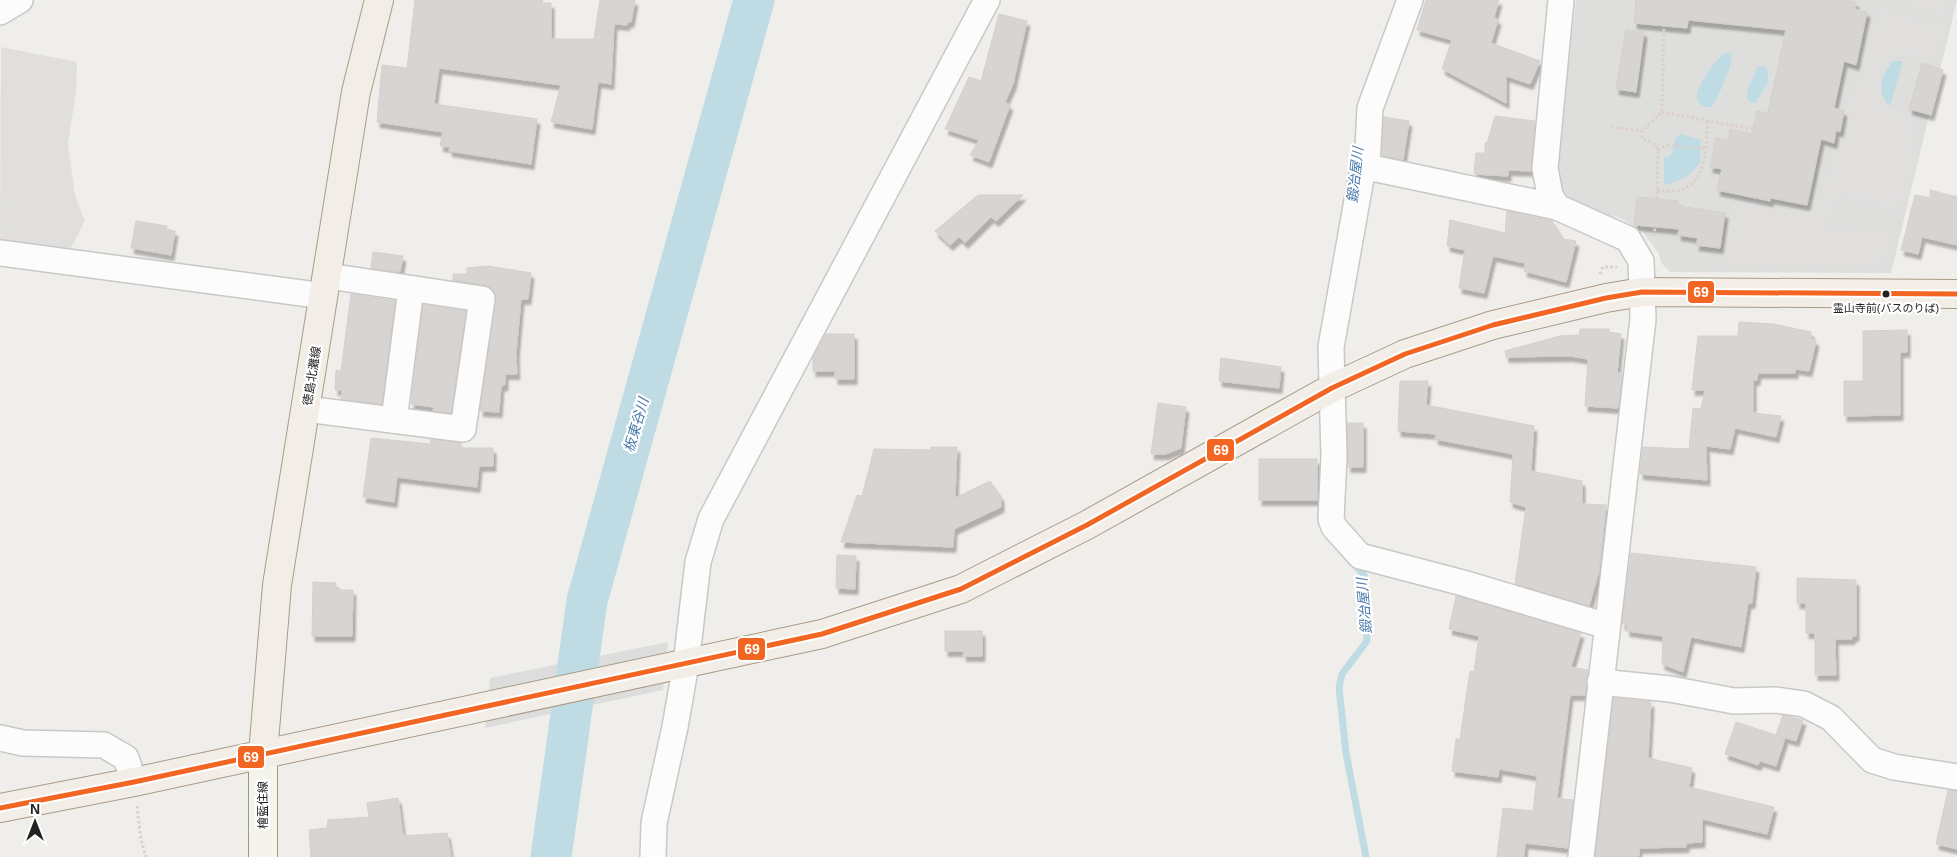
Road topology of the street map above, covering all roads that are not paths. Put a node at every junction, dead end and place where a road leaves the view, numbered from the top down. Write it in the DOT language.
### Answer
graph roads {
  1 [pos="20,0"];
  2 [pos="379,0"];
  3 [pos="987,0"];
  4 [pos="1410,0"];
  5 [pos="1561,0"];
  6 [pos="0,12"];
  7 [pos="1367,167"];
  8 [pos="1557,207"];
  9 [pos="0,253"];
  10 [pos="326,286"];
  11 [pos="411,289"];
  12 [pos="1642,292"];
  13 [pos="1957,294"];
  14 [pos="1332,388"];
  15 [pos="306,410"];
  16 [pos="394,420"];
  17 [pos="1607,626"];
  18 [pos="676,666"];
  19 [pos="1600,682"];
  20 [pos="0,738"];
  21 [pos="263,754"];
  22 [pos="1957,777"];
  23 [pos="134,782"];
  24 [pos="0,808"];
  25 [pos="263,857"];
  26 [pos="653,857"];
  27 [pos="1580,857"];
  1 -- 6 [label="street"];
  2 -- 10 [label="main road, 徳島北灘線"];
  3 -- 18 [label="street"];
  4 -- 7 [label="street"];
  5 -- 8 [label="street"];
  7 -- 8 [label="street"];
  7 -- 14 [label="street"];
  8 -- 12 [label="street"];
  9 -- 10 [label="street"];
  10 -- 11 [label="street"];
  10 -- 15 [label="main road, 徳島北灘線"];
  11 -- 16 [label="street"];
  11 -- 16 [label="street"];
  12 -- 13 [label="main road"];
  12 -- 14 [label="main road"];
  12 -- 17 [label="street"];
  14 -- 17 [label="street"];
  14 -- 18 [label="main road"];
  15 -- 16 [label="street"];
  15 -- 21 [label="main road, 徳島北灘線"];
  17 -- 19 [label="street"];
  18 -- 21 [label="main road"];
  18 -- 26 [label="street"];
  19 -- 22 [label="street"];
  19 -- 27 [label="street"];
  20 -- 23 [label="street"];
  21 -- 23 [label="main road"];
  21 -- 25 [label="main road, 檜藍住線"];
  23 -- 24 [label="main road"];
}
